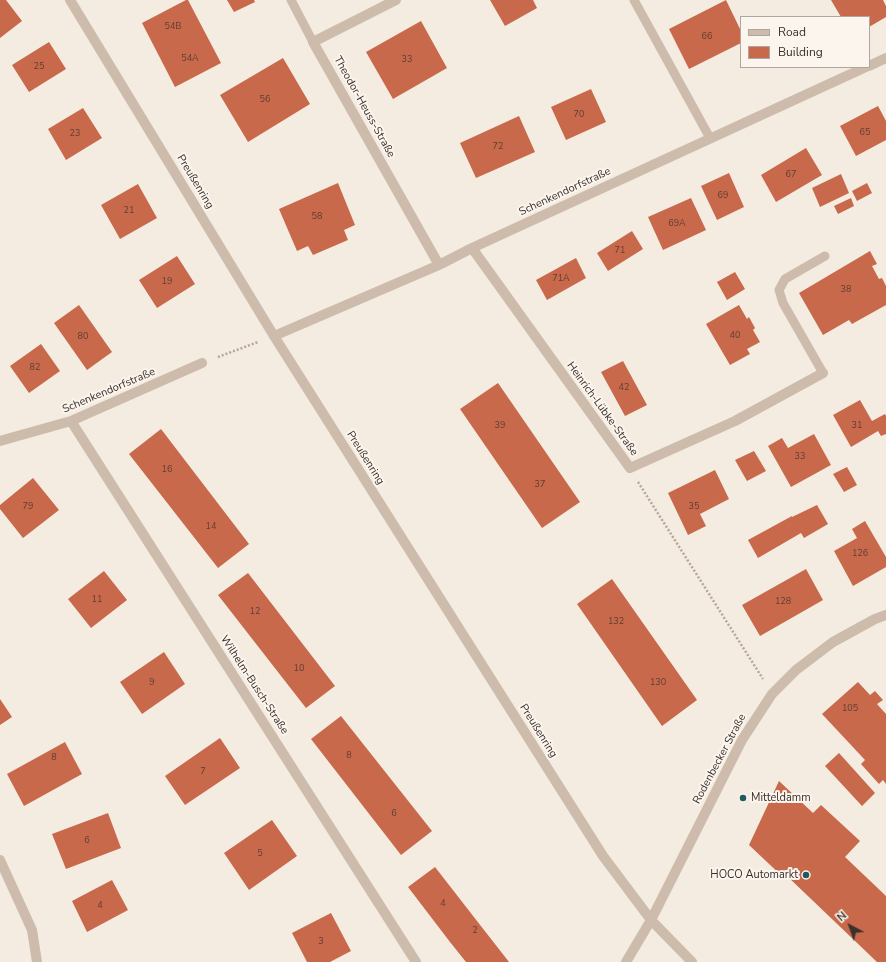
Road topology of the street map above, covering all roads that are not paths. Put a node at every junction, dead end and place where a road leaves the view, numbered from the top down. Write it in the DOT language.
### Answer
graph roads {
  1 [pos="70,0"];
  2 [pos="291,0"];
  3 [pos="396,0"];
  4 [pos="634,0"];
  5 [pos="313,42"];
  6 [pos="886,58"];
  7 [pos="870,66"];
  8 [pos="864,68"];
  9 [pos="710,138"];
  10 [pos="472,248"];
  11 [pos="825,256"];
  12 [pos="439,265"];
  13 [pos="274,336"];
  14 [pos="202,363"];
  15 [pos="823,373"];
  16 [pos="71,421"];
  17 [pos="0,441"];
  18 [pos="886,615"];
  19 [pos="0,860"];
  20 [pos="651,920"];
  21 [pos="37,962"];
  22 [pos="416,962"];
  23 [pos="626,962"];
  24 [pos="692,962"];
  1 -- 13 [label="street, Preußenring"];
  2 -- 5 [label="lane"];
  3 -- 5 [label="street"];
  4 -- 9 [label="lane"];
  5 -- 12 [label="street, Theodor-Heuss-Straße"];
  6 -- 7 [label="street"];
  8 -- 9 [label="street, Schenkendorfstraße"];
  9 -- 10 [label="street, Schenkendorfstraße"];
  10 -- 12 [label="street, Schenkendorfstraße"];
  10 -- 15 [label="street, Heinrich-Lübke-Straße"];
  11 -- 15 [label="lane"];
  12 -- 13 [label="street, Schenkendorfstraße"];
  13 -- 20 [label="street, Preußenring"];
  14 -- 16 [label="street, Schenkendorfstraße"];
  16 -- 17 [label="street, Schenkendorfstraße"];
  16 -- 22 [label="street, Wilhelm-Busch-Straße"];
  18 -- 20 [label="street, Rodenbecker Straße"];
  19 -- 21 [label="street"];
  20 -- 23 [label="street"];
  20 -- 24 [label="street, Preußenring"];
}
